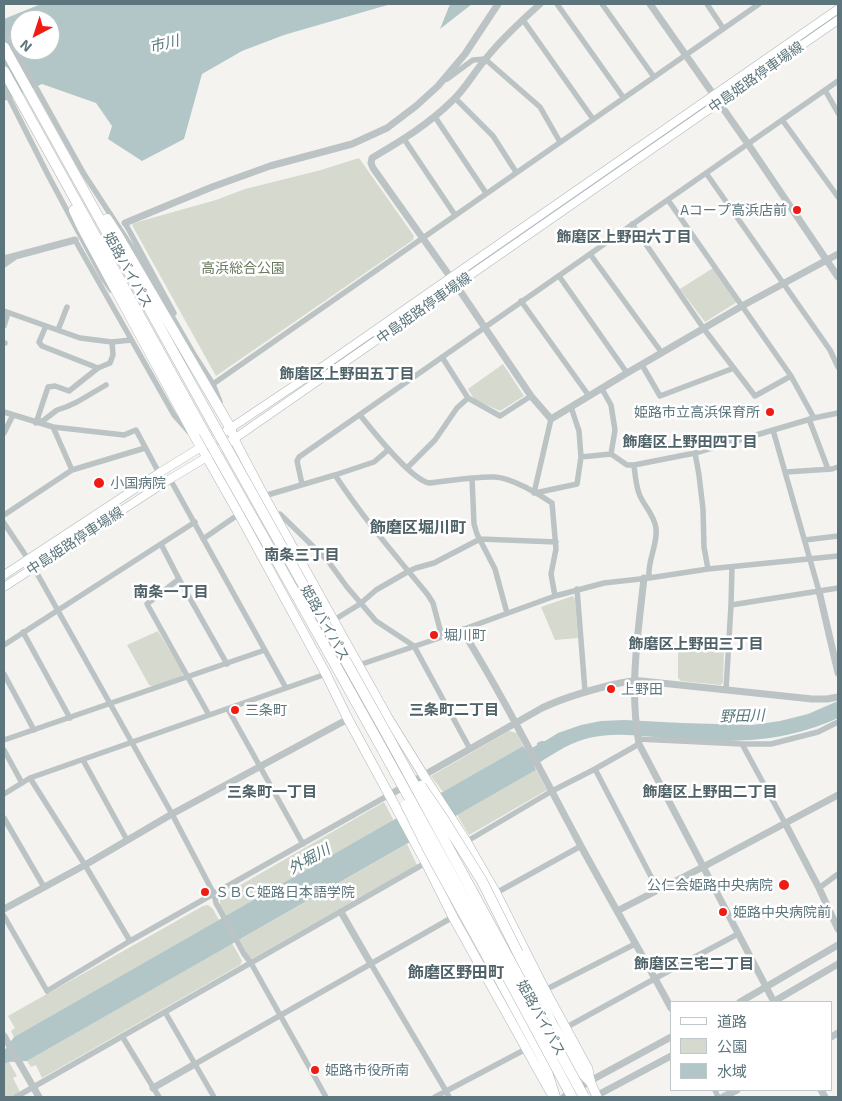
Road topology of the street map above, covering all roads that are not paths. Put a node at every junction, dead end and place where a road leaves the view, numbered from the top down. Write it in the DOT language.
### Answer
graph roads {
  1 [pos="498,4"];
  2 [pos="540,4"];
  3 [pos="557,4"];
  4 [pos="602,4"];
  5 [pos="650,4"];
  6 [pos="707,4"];
  7 [pos="759,4"];
  8 [pos="838,9"];
  9 [pos="522,20"];
  10 [pos="838,20"];
  11 [pos="724,28"];
  12 [pos="4,30"];
  13 [pos="4,47"];
  14 [pos="685,55"];
  15 [pos="485,60"];
  16 [pos="4,71"];
  17 [pos="654,77"];
  18 [pos="838,81"];
  19 [pos="438,86"];
  20 [pos="4,88"];
  21 [pos="825,90"];
  22 [pos="713,95"];
  23 [pos="623,97"];
  24 [pos="455,98"];
  25 [pos="719,103"];
  26 [pos="838,113"];
  27 [pos="435,117"];
  28 [pos="593,118"];
  29 [pos="783,121"];
  30 [pos="404,138"];
  31 [pos="560,142"];
  32 [pos="748,144"];
  33 [pos="516,172"];
  34 [pos="706,173"];
  35 [pos="486,193"];
  36 [pos="838,197"];
  37 [pos="668,200"];
  38 [pos="101,209"];
  39 [pos="455,215"];
  40 [pos="77,217"];
  41 [pos="125,223"];
  42 [pos="632,224"];
  43 [pos="422,238"];
  44 [pos="75,240"];
  45 [pos="590,254"];
  46 [pos="838,254"];
  47 [pos="16,256"];
  48 [pos="137,256"];
  49 [pos="4,259"];
  50 [pos="827,261"];
  51 [pos="4,265"];
  52 [pos="559,276"];
  53 [pos="838,277"];
  54 [pos="450,278"];
  55 [pos="784,283"];
  56 [pos="456,285"];
  57 [pos="151,292"];
  58 [pos="521,301"];
  59 [pos="742,306"];
  60 [pos="67,307"];
  61 [pos="6,312"];
  62 [pos="4,326"];
  63 [pos="46,326"];
  64 [pos="484,327"];
  65 [pos="704,329"];
  66 [pos="58,330"];
  67 [pos="131,340"];
  68 [pos="112,342"];
  69 [pos="662,353"];
  70 [pos="195,356"];
  71 [pos="442,357"];
  72 [pos="642,365"];
  73 [pos="838,367"];
  74 [pos="98,368"];
  75 [pos="734,368"];
  76 [pos="626,373"];
  77 [pos="791,376"];
  78 [pos="213,384"];
  79 [pos="106,385"];
  80 [pos="602,389"];
  81 [pos="531,396"];
  82 [pos="589,396"];
  83 [pos="468,398"];
  84 [pos="571,407"];
  85 [pos="4,412"];
  86 [pos="838,413"];
  87 [pos="12,414"];
  88 [pos="360,415"];
  89 [pos="811,418"];
  90 [pos="551,419"];
  91 [pos="36,422"];
  92 [pos="53,427"];
  93 [pos="231,429"];
  94 [pos="773,430"];
  95 [pos="4,433"];
  96 [pos="234,440"];
  97 [pos="201,447"];
  98 [pos="145,448"];
  99 [pos="388,450"];
  100 [pos="696,453"];
  101 [pos="611,454"];
  102 [pos="207,457"];
  103 [pos="581,457"];
  104 [pos="634,465"];
  105 [pos="838,467"];
  106 [pos="407,468"];
  107 [pos="72,470"];
  108 [pos="828,470"];
  109 [pos="786,472"];
  110 [pos="158,473"];
  111 [pos="335,475"];
  112 [pos="472,478"];
  113 [pos="170,479"];
  114 [pos="302,484"];
  115 [pos="535,493"];
  116 [pos="264,496"];
  117 [pos="239,514"];
  118 [pos="4,515"];
  119 [pos="275,516"];
  120 [pos="195,522"];
  121 [pos="4,523"];
  122 [pos="838,536"];
  123 [pos="203,539"];
  124 [pos="480,539"];
  125 [pos="805,540"];
  126 [pos="556,542"];
  127 [pos="161,544"];
  128 [pos="838,556"];
  129 [pos="28,559"];
  130 [pos="810,560"];
  131 [pos="732,567"];
  132 [pos="34,568"];
  133 [pos="708,569"];
  134 [pos="409,571"];
  135 [pos="4,575"];
  136 [pos="647,578"];
  137 [pos="179,579"];
  138 [pos="4,587"];
  139 [pos="838,588"];
  140 [pos="577,590"];
  141 [pos="819,591"];
  142 [pos="555,596"];
  143 [pos="360,604"];
  144 [pos="731,605"];
  145 [pos="57,610"];
  146 [pos="507,612"];
  147 [pos="334,620"];
  148 [pos="462,630"];
  149 [pos="23,632"];
  150 [pos="442,637"];
  151 [pos="4,645"];
  152 [pos="414,646"];
  153 [pos="265,650"];
  154 [pos="227,664"];
  155 [pos="359,665"];
  156 [pos="838,673"];
  157 [pos="4,674"];
  158 [pos="326,674"];
  159 [pos="189,677"];
  160 [pos="634,680"];
  161 [pos="286,688"];
  162 [pos="726,690"];
  163 [pos="585,691"];
  164 [pos="838,697"];
  165 [pos="110,704"];
  166 [pos="228,709"];
  167 [pos="210,715"];
  168 [pos="70,718"];
  169 [pos="348,719"];
  170 [pos="838,722"];
  171 [pos="516,723"];
  172 [pos="34,730"];
  173 [pos="4,740"];
  174 [pos="390,740"];
  175 [pos="639,741"];
  176 [pos="132,743"];
  177 [pos="742,744"];
  178 [pos="470,749"];
  179 [pos="4,750"];
  180 [pos="83,760"];
  181 [pos="260,767"];
  182 [pos="595,769"];
  183 [pos="30,778"];
  184 [pos="400,780"];
  185 [pos="426,780"];
  186 [pos="22,782"];
  187 [pos="552,792"];
  188 [pos="4,794"];
  189 [pos="389,795"];
  190 [pos="838,795"];
  191 [pos="172,814"];
  192 [pos="4,818"];
  193 [pos="785,823"];
  194 [pos="464,838"];
  195 [pos="127,840"];
  196 [pos="303,844"];
  197 [pos="581,846"];
  198 [pos="426,863"];
  199 [pos="85,865"];
  200 [pos="703,867"];
  201 [pos="838,874"];
  202 [pos="44,886"];
  203 [pos="818,888"];
  204 [pos="658,890"];
  205 [pos="496,893"];
  206 [pos="214,894"];
  207 [pos="4,908"];
  208 [pos="617,911"];
  209 [pos="341,912"];
  210 [pos="4,916"];
  211 [pos="453,917"];
  212 [pos="838,929"];
  213 [pos="738,934"];
  214 [pos="130,941"];
  215 [pos="635,944"];
  216 [pos="838,945"];
  217 [pos="250,963"];
  218 [pos="371,964"];
  219 [pos="838,964"];
  220 [pos="655,978"];
  221 [pos="766,987"];
  222 [pos="545,990"];
  223 [pos="742,1001"];
  224 [pos="773,1001"];
  225 [pos="775,1001"];
  226 [pos="670,1006"];
  227 [pos="165,1012"];
  228 [pos="279,1015"];
  229 [pos="565,1028"];
  230 [pos="4,1036"];
  231 [pos="122,1036"];
  232 [pos="670,1039"];
  233 [pos="526,1049"];
  234 [pos="670,1057"];
  235 [pos="195,1064"];
  236 [pos="590,1081"];
  237 [pos="34,1088"];
  238 [pos="153,1088"];
  239 [pos="735,1091"];
  240 [pos="448,1094"];
  241 [pos="16,1097"];
  242 [pos="39,1097"];
  243 [pos="159,1097"];
  244 [pos="214,1097"];
  245 [pos="326,1097"];
  246 [pos="435,1097"];
  247 [pos="554,1097"];
  248 [pos="564,1097"];
  249 [pos="572,1097"];
  250 [pos="584,1097"];
  251 [pos="597,1097"];
  252 [pos="724,1097"];
  1 -- 19 [label="street"];
  2 -- 9 [label="street"];
  3 -- 23 [label="street"];
  4 -- 17 [label="street"];
  5 -- 14 [label="street"];
  6 -- 11 [label="street"];
  7 -- 11 [label="street"];
  8 -- 22 [label="main road, 中島姫路停車場線"];
  9 -- 15 [label="street"];
  9 -- 28 [label="street"];
  10 -- 25 [label="main road, 中島姫路停車場線"];
  11 -- 14 [label="street"];
  12 -- 38 [label="street"];
  13 -- 38 [label="highway"];
  14 -- 17 [label="street"];
  14 -- 22 [label="street"];
  15 -- 19 [label="street"];
  15 -- 24 [label="street"];
  15 -- 31 [label="street"];
  16 -- 40 [label="highway"];
  17 -- 23 [label="street"];
  18 -- 21 [label="street"];
  19 -- 41 [label="street"];
  20 -- 40 [label="street"];
  21 -- 26 [label="street"];
  21 -- 29 [label="street"];
  22 -- 25 [label="street"];
  22 -- 54 [label="main road, 中島姫路停車場線"];
  23 -- 28 [label="street"];
  24 -- 27 [label="street"];
  24 -- 33 [label="street"];
  25 -- 32 [label="street"];
  25 -- 56 [label="main road, 中島姫路停車場線"];
  27 -- 30 [label="street"];
  27 -- 35 [label="street"];
  28 -- 31 [label="street"];
  29 -- 32 [label="street"];
  29 -- 36 [label="street"];
  30 -- 39 [label="street"];
  30 -- 43 [label="street"];
  31 -- 33 [label="street"];
  32 -- 34 [label="street"];
  32 -- 50 [label="street"];
  33 -- 35 [label="street"];
  34 -- 37 [label="street"];
  34 -- 55 [label="street"];
  35 -- 39 [label="street"];
  37 -- 42 [label="street"];
  37 -- 59 [label="street"];
  38 -- 48 [label="street"];
  38 -- 57 [label="highway"];
  38 -- 174 [label="highway, 姫路バイパス, bridge"];
  39 -- 43 [label="street"];
  40 -- 97 [label="highway"];
  40 -- 184 [label="highway, 姫路バイパス, bridge"];
  41 -- 70 [label="street"];
  42 -- 45 [label="street"];
  42 -- 65 [label="street"];
  43 -- 54 [label="street"];
  43 -- 78 [label="street"];
  44 -- 47 [label="street"];
  44 -- 67 [label="street"];
  45 -- 52 [label="street"];
  45 -- 69 [label="street"];
  46 -- 50 [label="street"];
  47 -- 49 [label="street"];
  47 -- 51 [label="street"];
  48 -- 57 [label="highway"];
  48 -- 70 [label="street"];
  50 -- 53 [label="street"];
  50 -- 55 [label="street"];
  52 -- 58 [label="street"];
  52 -- 76 [label="street"];
  54 -- 56 [label="street"];
  54 -- 93 [label="main road, 中島姫路停車場線"];
  55 -- 59 [label="street"];
  55 -- 73 [label="street"];
  56 -- 64 [label="street"];
  56 -- 96 [label="main road, 中島姫路停車場線"];
  57 -- 93 [label="highway"];
  58 -- 64 [label="street"];
  58 -- 82 [label="street"];
  59 -- 65 [label="street"];
  59 -- 77 [label="street"];
  60 -- 66 [label="street"];
  61 -- 62 [label="street"];
  61 -- 63 [label="street"];
  63 -- 66 [label="street"];
  63 -- 74 [label="street"];
  64 -- 71 [label="street"];
  64 -- 81 [label="street"];
  65 -- 69 [label="street"];
  65 -- 75 [label="street"];
  66 -- 68 [label="street"];
  67 -- 68 [label="street"];
  67 -- 97 [label="street"];
  68 -- 74 [label="street"];
  69 -- 72 [label="street"];
  70 -- 78 [label="street"];
  71 -- 83 [label="street"];
  71 -- 88 [label="street"];
  72 -- 75 [label="street"];
  72 -- 76 [label="street"];
  74 -- 91 [label="street"];
  75 -- 77 [label="street"];
  76 -- 80 [label="street"];
  77 -- 89 [label="street"];
  78 -- 93 [label="street"];
  79 -- 91 [label="street"];
  80 -- 82 [label="street"];
  80 -- 101 [label="street"];
  81 -- 83 [label="street"];
  81 -- 90 [label="street"];
  82 -- 84 [label="street"];
  83 -- 106 [label="street"];
  84 -- 90 [label="street"];
  84 -- 103 [label="street"];
  85 -- 87 [label="street"];
  86 -- 89 [label="street"];
  87 -- 91 [label="street"];
  87 -- 95 [label="street"];
  88 -- 99 [label="street"];
  88 -- 114 [label="street"];
  89 -- 94 [label="street"];
  89 -- 108 [label="street"];
  90 -- 115 [label="street"];
  91 -- 92 [label="street"];
  92 -- 98 [label="street"];
  92 -- 107 [label="street"];
  93 -- 96 [label="highway"];
  93 -- 97 [label="main road, 中島姫路停車場線"];
  94 -- 100 [label="street"];
  94 -- 109 [label="street"];
  96 -- 102 [label="main road, 中島姫路停車場線"];
  96 -- 116 [label="highway"];
  97 -- 102 [label="highway"];
  97 -- 110 [label="main road, 中島姫路停車場線"];
  98 -- 107 [label="street"];
  98 -- 110 [label="street"];
  99 -- 106 [label="street"];
  99 -- 111 [label="street"];
  100 -- 104 [label="street"];
  100 -- 133 [label="street"];
  101 -- 103 [label="street"];
  101 -- 104 [label="street"];
  102 -- 113 [label="main road, 中島姫路停車場線"];
  102 -- 117 [label="highway"];
  103 -- 115 [label="street"];
  104 -- 136 [label="street"];
  105 -- 108 [label="street"];
  106 -- 112 [label="street"];
  107 -- 118 [label="street"];
  108 -- 109 [label="street"];
  109 -- 125 [label="street"];
  110 -- 129 [label="main road, 中島姫路停車場線"];
  111 -- 114 [label="street"];
  111 -- 134 [label="street"];
  112 -- 115 [label="street"];
  112 -- 124 [label="street"];
  113 -- 120 [label="street"];
  113 -- 132 [label="main road, 中島姫路停車場線"];
  114 -- 116 [label="street"];
  115 -- 126 [label="street"];
  116 -- 119 [label="highway"];
  117 -- 123 [label="street"];
  117 -- 158 [label="highway"];
  119 -- 143 [label="street"];
  119 -- 147 [label="highway"];
  120 -- 123 [label="street"];
  120 -- 127 [label="street"];
  121 -- 129 [label="street"];
  122 -- 125 [label="street"];
  123 -- 153 [label="street"];
  124 -- 126 [label="street"];
  124 -- 134 [label="street"];
  124 -- 146 [label="street"];
  125 -- 130 [label="street"];
  126 -- 142 [label="street"];
  127 -- 137 [label="street"];
  127 -- 145 [label="street"];
  128 -- 130 [label="street"];
  129 -- 132 [label="street"];
  129 -- 135 [label="main road, 中島姫路停車場線"];
  130 -- 131 [label="street"];
  130 -- 141 [label="street"];
  131 -- 133 [label="street"];
  131 -- 144 [label="street"];
  132 -- 138 [label="main road, 中島姫路停車場線"];
  132 -- 145 [label="street"];
  133 -- 136 [label="street"];
  134 -- 143 [label="street"];
  134 -- 150 [label="street"];
  136 -- 140 [label="street"];
  136 -- 160 [label="street"];
  137 -- 154 [label="street"];
  137 -- 159 [label="street"];
  139 -- 141 [label="street"];
  140 -- 142 [label="street"];
  140 -- 163 [label="street"];
  141 -- 144 [label="street"];
  141 -- 156 [label="street"];
  142 -- 146 [label="street"];
  143 -- 147 [label="street"];
  143 -- 152 [label="street"];
  144 -- 162 [label="street"];
  145 -- 149 [label="street"];
  145 -- 165 [label="street"];
  146 -- 148 [label="street"];
  147 -- 155 [label="highway"];
  148 -- 150 [label="street"];
  148 -- 171 [label="street"];
  149 -- 151 [label="street"];
  149 -- 168 [label="street"];
  150 -- 152 [label="street"];
  152 -- 155 [label="street"];
  152 -- 178 [label="street"];
  153 -- 154 [label="street"];
  153 -- 161 [label="street"];
  154 -- 159 [label="street"];
  155 -- 185 [label="highway"];
  157 -- 172 [label="street"];
  158 -- 161 [label="street"];
  158 -- 169 [label="highway"];
  159 -- 165 [label="street"];
  159 -- 167 [label="street"];
  160 -- 162 [label="street"];
  160 -- 163 [label="street"];
  160 -- 175 [label="street"];
  161 -- 166 [label="street"];
  162 -- 164 [label="street"];
  163 -- 171 [label="street"];
  165 -- 168 [label="street"];
  165 -- 176 [label="street"];
  166 -- 167 [label="street"];
  166 -- 181 [label="street"];
  167 -- 176 [label="street"];
  168 -- 172 [label="street"];
  169 -- 181 [label="street"];
  169 -- 189 [label="highway"];
  170 -- 177 [label="street"];
  171 -- 178 [label="street"];
  171 -- 187 [label="street"];
  172 -- 173 [label="street"];
  174 -- 236 [label="highway, bridge"];
  174 -- 250 [label="highway, 姫路バイパス, bridge"];
  175 -- 177 [label="street"];
  175 -- 182 [label="street"];
  175 -- 200 [label="street"];
  176 -- 180 [label="street"];
  176 -- 191 [label="street"];
  177 -- 193 [label="street"];
  178 -- 185 [label="street"];
  179 -- 186 [label="street"];
  180 -- 183 [label="street"];
  180 -- 195 [label="street"];
  181 -- 191 [label="street"];
  181 -- 196 [label="street"];
  182 -- 187 [label="street"];
  182 -- 204 [label="street"];
  183 -- 186 [label="street"];
  183 -- 199 [label="street"];
  184 -- 247 [label="highway, bridge"];
  184 -- 249 [label="highway, 姫路バイパス, bridge"];
  185 -- 189 [label="street"];
  185 -- 194 [label="highway"];
  186 -- 188 [label="street"];
  187 -- 194 [label="street"];
  187 -- 197 [label="street"];
  189 -- 196 [label="street"];
  189 -- 198 [label="highway"];
  190 -- 193 [label="street"];
  191 -- 195 [label="street"];
  191 -- 206 [label="street"];
  192 -- 202 [label="street"];
  193 -- 200 [label="street"];
  193 -- 203 [label="street"];
  194 -- 198 [label="street"];
  194 -- 205 [label="highway"];
  195 -- 199 [label="street"];
  196 -- 206 [label="street"];
  197 -- 205 [label="street"];
  197 -- 208 [label="street"];
  198 -- 209 [label="street"];
  198 -- 211 [label="highway"];
  199 -- 202 [label="street"];
  199 -- 214 [label="street"];
  200 -- 204 [label="street"];
  200 -- 213 [label="street"];
  201 -- 203 [label="street"];
  202 -- 207 [label="street"];
  203 -- 212 [label="street"];
  204 -- 208 [label="street"];
  205 -- 222 [label="highway"];
  206 -- 214 [label="street"];
  206 -- 217 [label="street"];
  208 -- 215 [label="street"];
  209 -- 217 [label="street"];
  209 -- 218 [label="street"];
  210 -- 214 [label="street"];
  211 -- 218 [label="street"];
  211 -- 233 [label="highway"];
  213 -- 220 [label="street"];
  213 -- 221 [label="street"];
  215 -- 220 [label="street"];
  215 -- 222 [label="street"];
  216 -- 221 [label="street"];
  217 -- 227 [label="street"];
  217 -- 228 [label="street"];
  218 -- 228 [label="street"];
  218 -- 240 [label="street"];
  219 -- 225 [label="street"];
  220 -- 226 [label="street"];
  220 -- 229 [label="street"];
  221 -- 223 [label="street"];
  221 -- 224 [label="street"];
  222 -- 229 [label="highway"];
  227 -- 231 [label="street"];
  227 -- 235 [label="street"];
  228 -- 235 [label="street"];
  228 -- 245 [label="street"];
  229 -- 236 [label="highway"];
  230 -- 237 [label="street"];
  231 -- 237 [label="street"];
  231 -- 238 [label="street"];
  232 -- 236 [label="street"];
  233 -- 240 [label="street"];
  233 -- 247 [label="highway"];
  234 -- 251 [label="street"];
  235 -- 238 [label="street"];
  235 -- 244 [label="street"];
  236 -- 248 [label="street"];
  236 -- 251 [label="highway"];
  237 -- 241 [label="street"];
  237 -- 242 [label="street"];
  238 -- 243 [label="street"];
  239 -- 252 [label="street"];
  240 -- 246 [label="street"];
}
